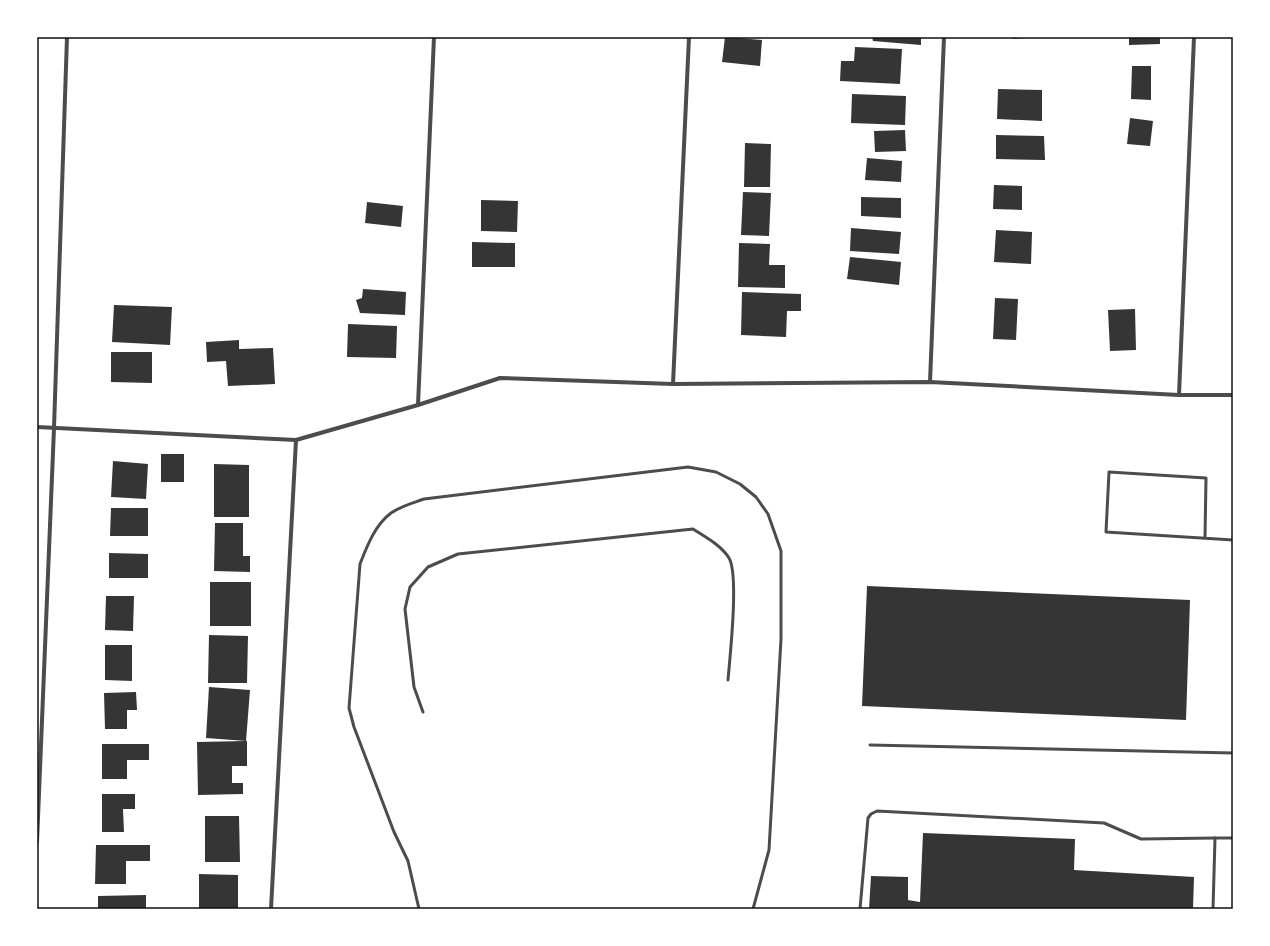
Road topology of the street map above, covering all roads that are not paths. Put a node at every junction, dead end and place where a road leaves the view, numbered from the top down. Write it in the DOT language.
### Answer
graph roads {
  1 [pos="67,37"];
  2 [pos="434,37"];
  3 [pos="689,37"];
  4 [pos="944,37"];
  5 [pos="1194,37"];
  6 [pos="930,382"];
  7 [pos="673,384"];
  8 [pos="1179,395"];
  9 [pos="1233,395"];
  10 [pos="418,405"];
  11 [pos="37,427"];
  12 [pos="54,428"];
  13 [pos="296,440"];
  14 [pos="1205,538"];
  15 [pos="1233,540"];
  16 [pos="728,680"];
  17 [pos="423,712"];
  18 [pos="870,745"];
  19 [pos="1233,753"];
  20 [pos="1215,838"];
  21 [pos="1233,838"];
  22 [pos="37,842"];
  23 [pos="271,909"];
  24 [pos="419,909"];
  25 [pos="753,909"];
  26 [pos="860,909"];
  27 [pos="1213,909"];
  1 -- 12 [label="street"];
  2 -- 10 [label="street"];
  3 -- 7 [label="street"];
  4 -- 6 [label="street"];
  5 -- 8 [label="street"];
  6 -- 7 [label="street"];
  6 -- 8 [label="street"];
  7 -- 10 [label="street"];
  8 -- 9 [label="street"];
  10 -- 13 [label="street"];
  11 -- 12 [label="street"];
  12 -- 13 [label="street"];
  12 -- 22 [label="street"];
  13 -- 23 [label="street"];
  14 -- 14 [label="lane"];
  14 -- 15 [label="lane"];
  16 -- 17 [label="lane"];
  18 -- 19 [label="lane"];
  20 -- 21 [label="lane"];
  20 -- 26 [label="lane"];
  20 -- 27 [label="lane"];
  24 -- 25 [label="lane"];
}
